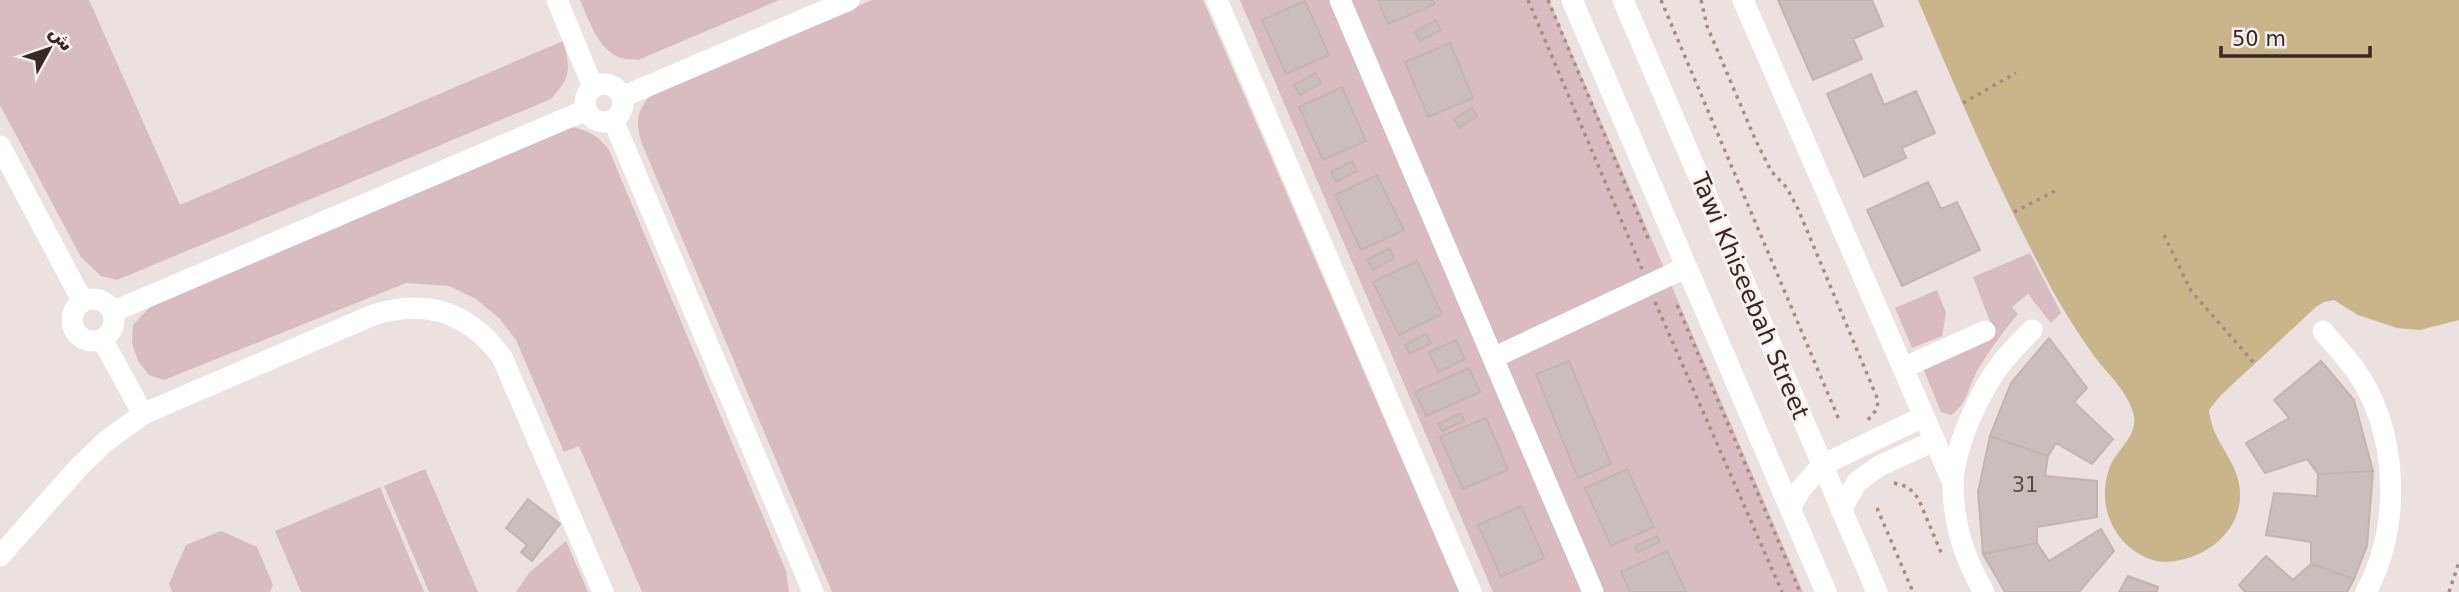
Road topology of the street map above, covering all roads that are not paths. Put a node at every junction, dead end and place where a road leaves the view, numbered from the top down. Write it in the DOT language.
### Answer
graph roads {
  1 [pos="557,0"];
  2 [pos="849,0"];
  3 [pos="1217,0"];
  4 [pos="1340,0"];
  5 [pos="1572,0"];
  6 [pos="1623,0"];
  7 [pos="1743,0"];
  8 [pos="593,87"];
  9 [pos="622,97"];
  10 [pos="586,110"];
  11 [pos="613,120"];
  12 [pos="0,146"];
  13 [pos="1687,267"];
  14 [pos="83,302"];
  15 [pos="112,312"];
  16 [pos="2032,330"];
  17 [pos="1985,331"];
  18 [pos="2323,331"];
  19 [pos="102,339"];
  20 [pos="1493,358"];
  21 [pos="1903,368"];
  22 [pos="143,414"];
  23 [pos="1923,417"];
  24 [pos="1934,441"];
  25 [pos="1822,465"];
  26 [pos="1953,483"];
  27 [pos="1790,508"];
  28 [pos="1841,510"];
  29 [pos="0,556"];
  30 [pos="603,592"];
  31 [pos="813,592"];
  32 [pos="1471,592"];
  33 [pos="1593,592"];
  34 [pos="1826,592"];
  35 [pos="1877,592"];
  36 [pos="1984,592"];
  37 [pos="2366,592"];
  1 -- 8 [label="street"];
  2 -- 9 [label="street"];
  3 -- 32 [label="street"];
  4 -- 20 [label="street"];
  5 -- 13 [label="street, Tawi Khiseebah Street"];
  6 -- 25 [label="street, Tawi Khiseebah Street"];
  7 -- 21 [label="street"];
  8 -- 9 [label="street"];
  8 -- 10 [label="street"];
  9 -- 11 [label="street"];
  10 -- 11 [label="street"];
  10 -- 15 [label="street"];
  11 -- 31 [label="street"];
  12 -- 14 [label="street"];
  13 -- 20 [label="street"];
  13 -- 27 [label="street, Tawi Khiseebah Street"];
  14 -- 15 [label="street"];
  14 -- 19 [label="street"];
  15 -- 19 [label="street"];
  16 -- 26 [label="street"];
  17 -- 21 [label="street"];
  18 -- 37 [label="street"];
  19 -- 22 [label="street"];
  20 -- 33 [label="street"];
  21 -- 23 [label="street"];
  22 -- 29 [label="street"];
  22 -- 30 [label="street"];
  23 -- 24 [label="street"];
  23 -- 25 [label="street"];
  24 -- 26 [label="street"];
  24 -- 28 [label="street"];
  25 -- 27 [label="street"];
  25 -- 28 [label="street, Tawi Khiseebah Street"];
  26 -- 36 [label="street"];
  27 -- 34 [label="street, Tawi Khiseebah Street"];
  28 -- 35 [label="street, Tawi Khiseebah Street"];
}
